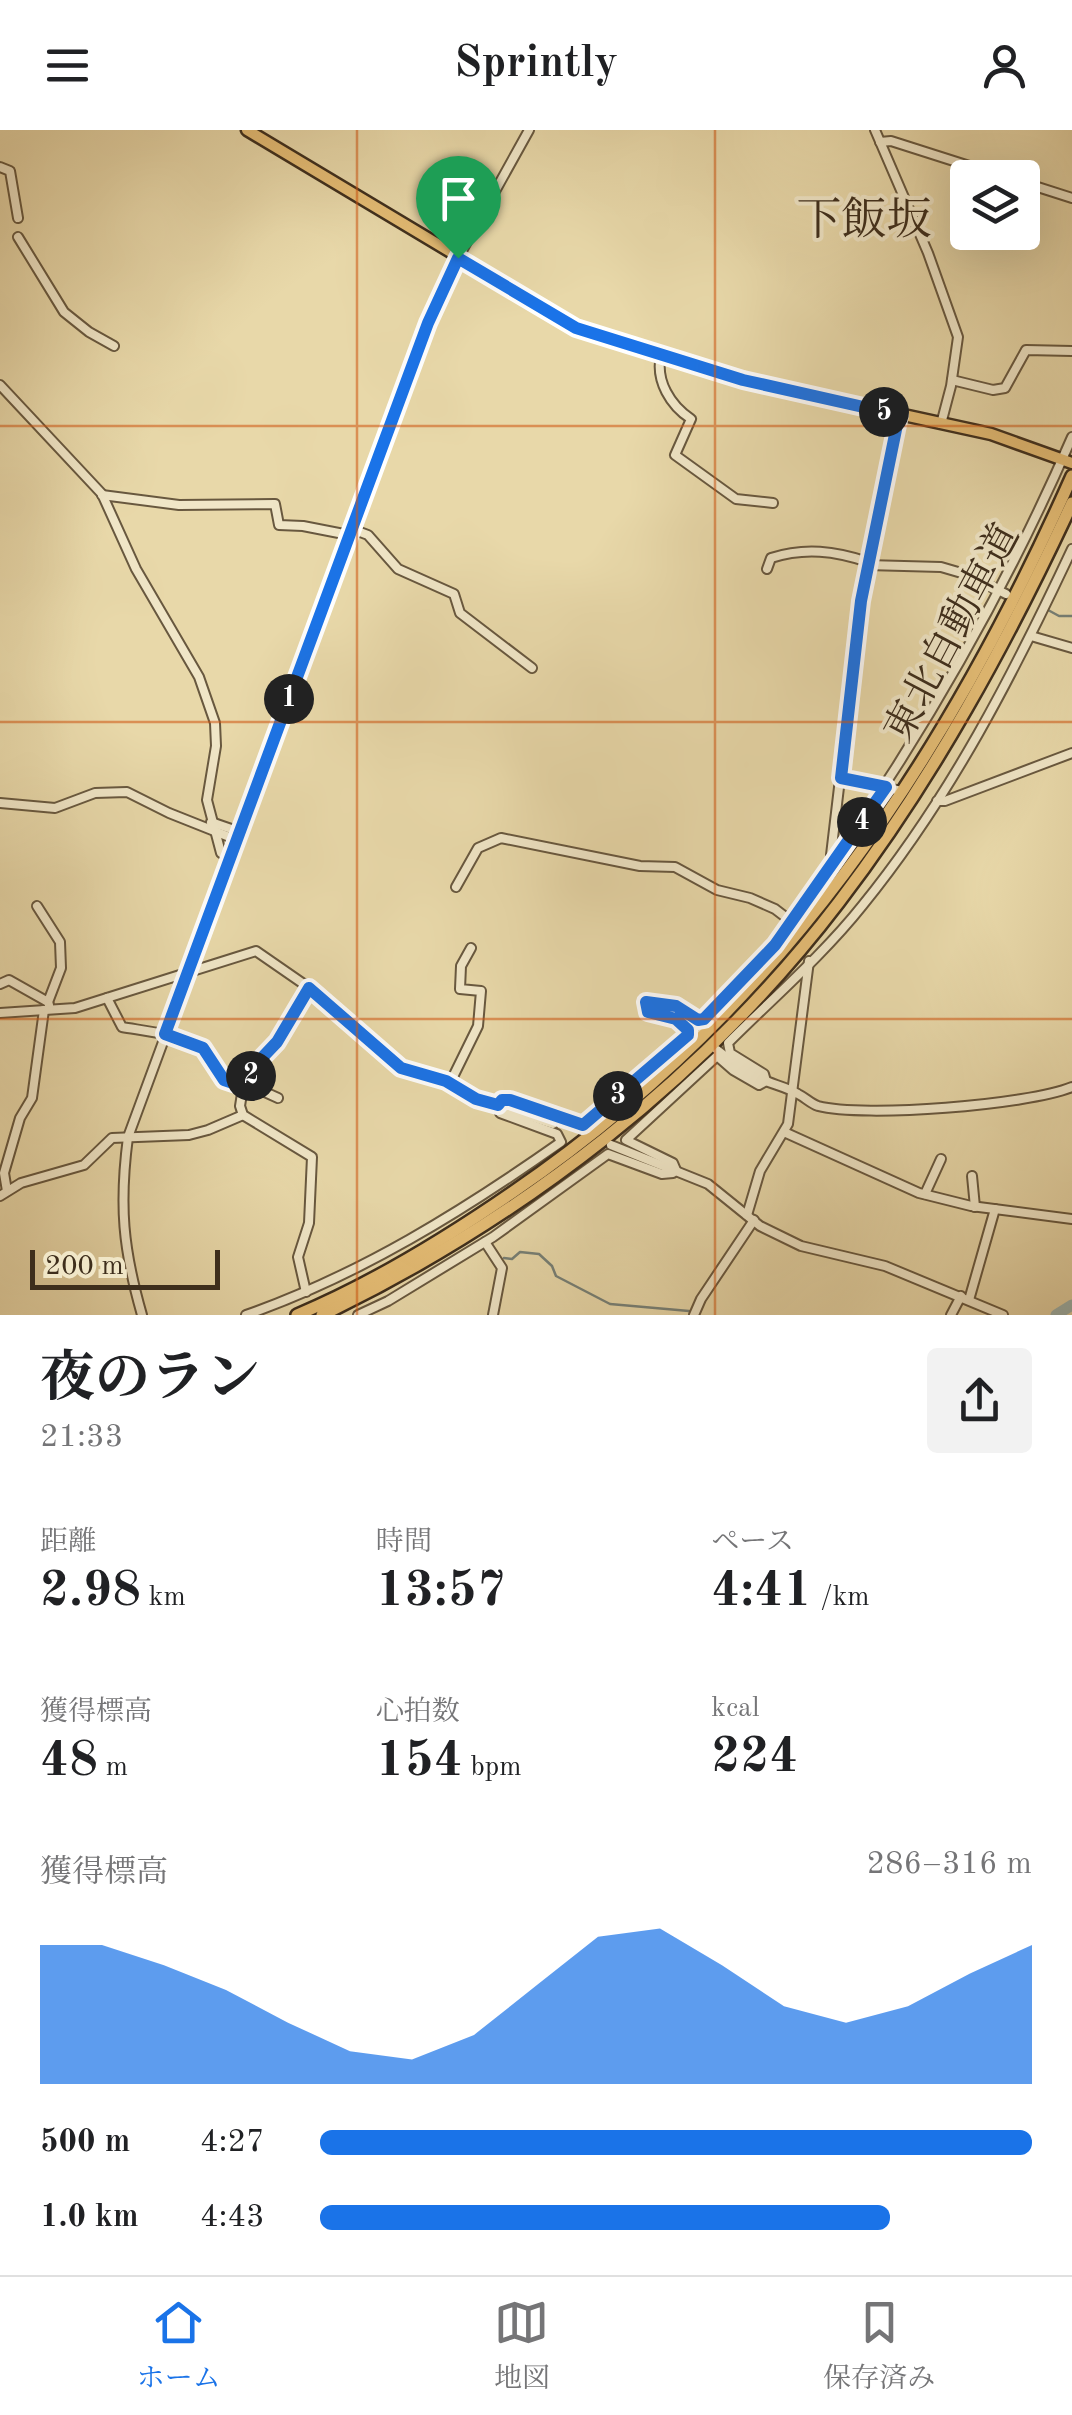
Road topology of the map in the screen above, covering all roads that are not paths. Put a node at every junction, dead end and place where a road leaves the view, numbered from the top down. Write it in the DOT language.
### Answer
graph roads {
  1 [pos="247,130"];
  2 [pos="528,130"];
  3 [pos="875,130"];
  4 [pos="880,142"];
  5 [pos="951,160"];
  6 [pos="0,167"];
  7 [pos="1040,188"];
  8 [pos="1072,198"];
  9 [pos="18,218"];
  10 [pos="18,236"];
  11 [pos="458,258"];
  12 [pos="114,346"];
  13 [pos="1072,351"];
  14 [pos="661,355"];
  15 [pos="952,380"];
  16 [pos="0,385"];
  17 [pos="899,415"];
  18 [pos="941,424"];
  19 [pos="1072,437"];
  20 [pos="1067,461"];
  21 [pos="1072,476"];
  22 [pos="102,495"];
  23 [pos="772,503"];
  24 [pos="1072,503"];
  25 [pos="351,532"];
  26 [pos="824,537"];
  27 [pos="1072,549"];
  28 [pos="824,550"];
  29 [pos="868,563"];
  30 [pos="767,569"];
  31 [pos="1003,593"];
  32 [pos="1030,606"];
  33 [pos="1042,612"];
  34 [pos="1030,636"];
  35 [pos="1072,648"];
  36 [pos="532,668"];
  37 [pos="1072,753"];
  38 [pos="841,778"];
  39 [pos="886,787"];
  40 [pos="897,790"];
  41 [pos="924,797"];
  42 [pos="0,802"];
  43 [pos="936,802"];
  44 [pos="212,826"];
  45 [pos="239,836"];
  46 [pos="230,859"];
  47 [pos="833,863"];
  48 [pos="456,887"];
  49 [pos="37,906"];
  50 [pos="792,922"];
  51 [pos="471,948"];
  52 [pos="809,961"];
  53 [pos="187,974"];
  54 [pos="0,984"];
  55 [pos="309,988"];
  56 [pos="106,998"];
  57 [pos="644,1005"];
  58 [pos="47,1007"];
  59 [pos="0,1013"];
  60 [pos="699,1031"];
  61 [pos="165,1034"];
  62 [pos="717,1050"];
  63 [pos="766,1081"];
  64 [pos="450,1083"];
  65 [pos="245,1086"];
  66 [pos="1072,1087"];
  67 [pos="793,1091"];
  68 [pos="278,1098"];
  69 [pos="498,1105"];
  70 [pos="243,1115"];
  71 [pos="553,1124"];
  72 [pos="784,1132"];
  73 [pos="129,1135"];
  74 [pos="611,1145"];
  75 [pos="941,1159"];
  76 [pos="676,1170"];
  77 [pos="972,1176"];
  78 [pos="4,1194"];
  79 [pos="926,1194"];
  80 [pos="975,1207"];
  81 [pos="994,1209"];
  82 [pos="750,1218"];
  83 [pos="1072,1218"];
  84 [pos="484,1242"];
  85 [pos="306,1292"];
  86 [pos="965,1298"];
  87 [pos="695,1312"];
  88 [pos="142,1315"];
  89 [pos="246,1315"];
  90 [pos="296,1315"];
  91 [pos="322,1315"];
  92 [pos="358,1315"];
  93 [pos="494,1315"];
  94 [pos="951,1315"];
  95 [pos="1004,1315"];
  1 -- 11 [label="main road"];
  2 -- 11 [label="street"];
  3 -- 4 [label="street"];
  4 -- 5 [label="street"];
  4 -- 15 [label="street"];
  6 -- 9 [label="street"];
  7 -- 8 [label="street"];
  10 -- 12 [label="street"];
  11 -- 14 [label="main road"];
  11 -- 25 [label="street"];
  13 -- 15 [label="street"];
  14 -- 17 [label="main road"];
  14 -- 23 [label="street"];
  15 -- 18 [label="street"];
  16 -- 22 [label="street"];
  17 -- 18 [label="main road"];
  17 -- 29 [label="street"];
  18 -- 20 [label="main road"];
  19 -- 20 [label="street"];
  20 -- 31 [label="street"];
  21 -- 90 [label="highway, 東北自動車道"];
  22 -- 25 [label="street"];
  22 -- 44 [label="street"];
  24 -- 91 [label="highway, 東北自動車道"];
  25 -- 36 [label="street"];
  25 -- 45 [label="street"];
  26 -- 28 [label="street"];
  27 -- 33 [label="street"];
  28 -- 29 [label="street"];
  28 -- 30 [label="street"];
  29 -- 31 [label="street"];
  29 -- 38 [label="street"];
  31 -- 39 [label="street"];
  32 -- 33 [label="street"];
  33 -- 34 [label="street"];
  34 -- 35 [label="street"];
  34 -- 43 [label="street"];
  37 -- 43 [label="street"];
  38 -- 39 [label="street"];
  38 -- 47 [label="street"];
  39 -- 40 [label="street"];
  39 -- 47 [label="street"];
  41 -- 43 [label="street"];
  42 -- 44 [label="street"];
  43 -- 52 [label="street"];
  44 -- 45 [label="street"];
  44 -- 46 [label="street"];
  45 -- 46 [label="street"];
  46 -- 53 [label="street"];
  47 -- 50 [label="street"];
  48 -- 50 [label="street"];
  49 -- 58 [label="street"];
  50 -- 57 [label="street"];
  51 -- 64 [label="street"];
  52 -- 63 [label="street"];
  52 -- 67 [label="street"];
  53 -- 55 [label="street"];
  53 -- 56 [label="street"];
  53 -- 61 [label="street"];
  54 -- 58 [label="street"];
  55 -- 64 [label="street"];
  55 -- 65 [label="street"];
  56 -- 58 [label="street"];
  56 -- 61 [label="street"];
  57 -- 60 [label="street"];
  57 -- 69 [label="street"];
  58 -- 59 [label="street"];
  58 -- 78 [label="street"];
  61 -- 65 [label="street"];
  61 -- 73 [label="street"];
  62 -- 63 [label="street"];
  63 -- 67 [label="street"];
  63 -- 76 [label="street"];
  64 -- 69 [label="street"];
  65 -- 68 [label="street"];
  65 -- 70 [label="street"];
  66 -- 67 [label="street"];
  67 -- 72 [label="street"];
  69 -- 71 [label="street"];
  69 -- 85 [label="street"];
  70 -- 73 [label="street"];
  70 -- 85 [label="street"];
  72 -- 79 [label="street"];
  72 -- 82 [label="street"];
  73 -- 78 [label="street"];
  73 -- 88 [label="street"];
  74 -- 76 [label="street"];
  75 -- 79 [label="street"];
  76 -- 82 [label="street"];
  76 -- 84 [label="street"];
  77 -- 80 [label="street"];
  79 -- 80 [label="street"];
  80 -- 81 [label="street"];
  81 -- 83 [label="street"];
  81 -- 86 [label="street"];
  82 -- 86 [label="street"];
  82 -- 87 [label="street"];
  84 -- 92 [label="street"];
  84 -- 93 [label="street"];
  85 -- 89 [label="street"];
  86 -- 94 [label="street"];
  86 -- 95 [label="street"];
}
